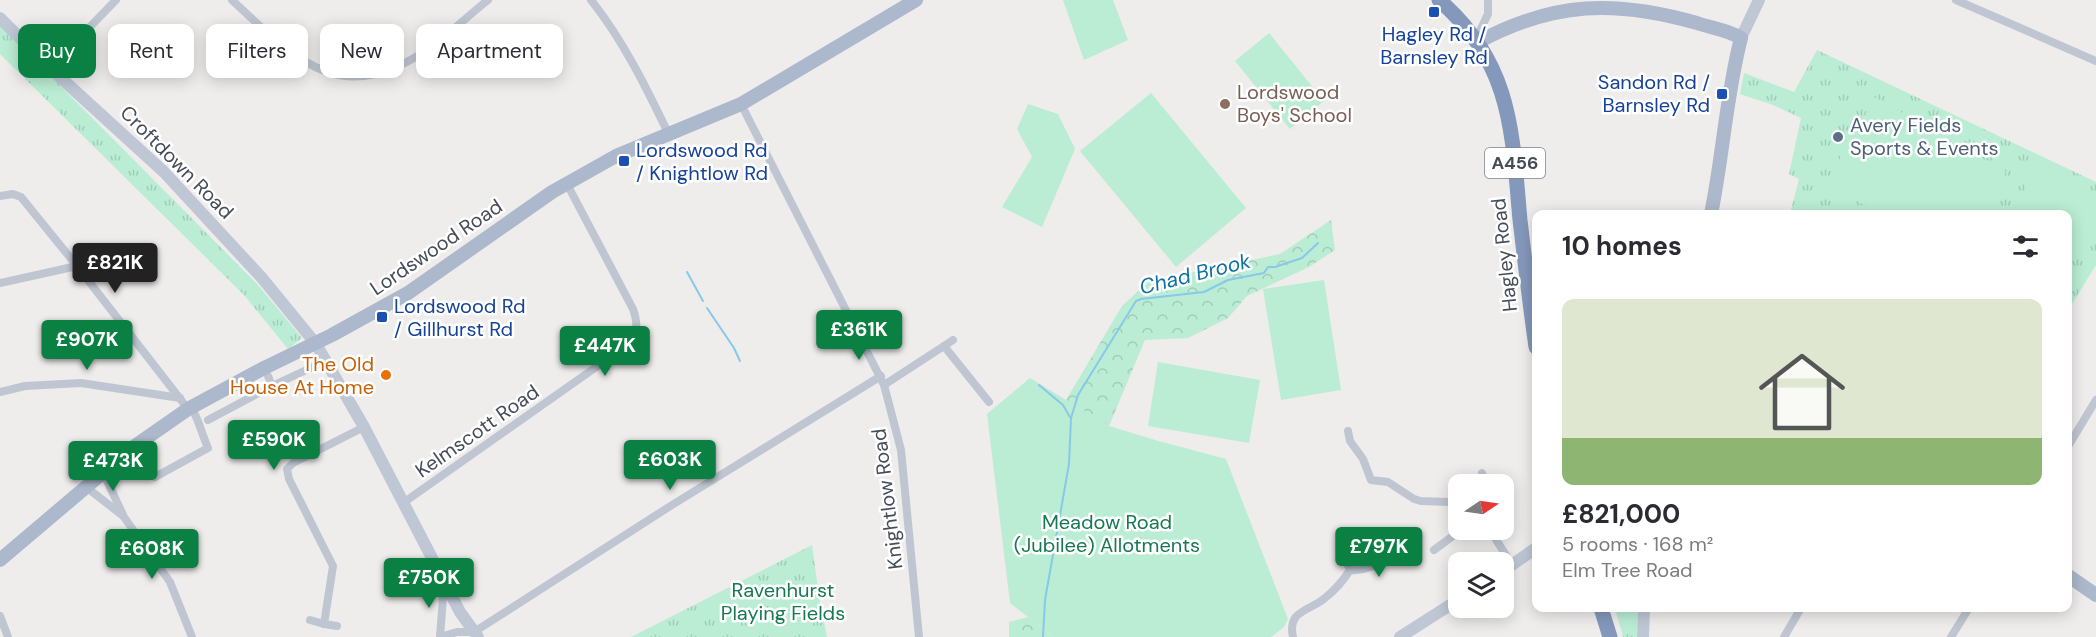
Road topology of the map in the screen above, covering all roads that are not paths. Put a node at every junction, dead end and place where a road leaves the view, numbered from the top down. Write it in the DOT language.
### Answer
graph roads {
  1 [pos="116,0"];
  2 [pos="232,0"];
  3 [pos="488,0"];
  4 [pos="591,0"];
  5 [pos="915,0"];
  6 [pos="1439,0"];
  7 [pos="1488,0"];
  8 [pos="1759,0"];
  9 [pos="1956,0"];
  10 [pos="0,18"];
  11 [pos="93,24"];
  12 [pos="18,36"];
  13 [pos="1741,38"];
  14 [pos="1477,40"];
  15 [pos="2096,61"];
  16 [pos="61,78"];
  17 [pos="741,104"];
  18 [pos="669,135"];
  19 [pos="567,184"];
  20 [pos="0,196"];
  21 [pos="1712,210"];
  22 [pos="77,266"];
  23 [pos="0,283"];
  24 [pos="1532,319"];
  25 [pos="953,340"];
  26 [pos="316,344"];
  27 [pos="944,346"];
  28 [pos="317,365"];
  29 [pos="268,376"];
  30 [pos="881,376"];
  31 [pos="884,385"];
  32 [pos="272,386"];
  33 [pos="0,392"];
  34 [pos="215,394"];
  35 [pos="2096,400"];
  36 [pos="989,402"];
  37 [pos="186,404"];
  38 [pos="226,410"];
  39 [pos="208,420"];
  40 [pos="364,427"];
  41 [pos="1348,431"];
  42 [pos="2072,440"];
  43 [pos="132,448"];
  44 [pos="103,472"];
  45 [pos="86,487"];
  46 [pos="403,502"];
  47 [pos="1448,502"];
  48 [pos="124,517"];
  49 [pos="1448,540"];
  50 [pos="1434,550"];
  51 [pos="1400,551"];
  52 [pos="1532,551"];
  53 [pos="1343,554"];
  54 [pos="0,560"];
  55 [pos="1514,564"];
  56 [pos="1350,570"];
  57 [pos="2072,578"];
  58 [pos="444,584"];
  59 [pos="2096,595"];
  60 [pos="1448,606"];
  61 [pos="1602,612"];
  62 [pos="1644,612"];
  63 [pos="1799,612"];
  64 [pos="1967,612"];
  65 [pos="0,616"];
  66 [pos="310,620"];
  67 [pos="324,624"];
  68 [pos="337,626"];
  69 [pos="476,635"];
  70 [pos="8,637"];
  71 [pos="192,637"];
  72 [pos="440,637"];
  73 [pos="919,637"];
  74 [pos="1293,637"];
  75 [pos="1400,637"];
  76 [pos="1610,637"];
  77 [pos="1642,637"];
  78 [pos="1784,637"];
  79 [pos="1951,637"];
  1 -- 11 [label="street"];
  2 -- 3 [label="street"];
  4 -- 18 [label="street"];
  5 -- 17 [label="main road, Lordswood Road"];
  6 -- 14 [label="highway, Hagley Road / A456"];
  7 -- 14 [label="street"];
  8 -- 13 [label="street"];
  9 -- 15 [label="street"];
  10 -- 12 [label="street, Croftdown Road"];
  13 -- 14 [label="main road"];
  13 -- 21 [label="main road"];
  14 -- 24 [label="highway, Hagley Road / A456"];
  16 -- 26 [label="street, Croftdown Road"];
  17 -- 18 [label="main road, Lordswood Road"];
  17 -- 30 [label="street, Knightlow Road"];
  18 -- 19 [label="main road, Lordswood Road"];
  19 -- 26 [label="main road, Lordswood Road"];
  19 -- 46 [label="street, Kelmscott Road"];
  20 -- 22 [label="street"];
  22 -- 23 [label="street"];
  22 -- 37 [label="street"];
  25 -- 27 [label="street"];
  26 -- 34 [label="main road, Lordswood Road"];
  26 -- 40 [label="street, Croftdown Road"];
  27 -- 31 [label="street"];
  27 -- 36 [label="street"];
  28 -- 32 [label="street"];
  29 -- 32 [label="street"];
  30 -- 31 [label="street, Knightlow Road"];
  30 -- 69 [label="street"];
  31 -- 73 [label="street, Knightlow Road"];
  32 -- 38 [label="street"];
  33 -- 37 [label="street"];
  34 -- 37 [label="main road, Lordswood Road"];
  34 -- 38 [label="street"];
  35 -- 42 [label="street"];
  37 -- 43 [label="main road, Lordswood Road"];
  37 -- 43 [label="street"];
  38 -- 39 [label="street"];
  40 -- 46 [label="street, Croftdown Road"];
  40 -- 67 [label="street"];
  41 -- 47 [label="street"];
  43 -- 44 [label="main road, Lordswood Road"];
  44 -- 45 [label="main road, Lordswood Road"];
  44 -- 48 [label="street"];
  45 -- 48 [label="street"];
  45 -- 54 [label="main road, Lordswood Road"];
  46 -- 58 [label="street, Croftdown Road"];
  48 -- 71 [label="street"];
  49 -- 50 [label="street"];
  51 -- 56 [label="street"];
  52 -- 55 [label="street"];
  53 -- 56 [label="street"];
  56 -- 74 [label="street"];
  57 -- 59 [label="main road"];
  58 -- 69 [label="street, Croftdown Road"];
  58 -- 72 [label="street"];
  60 -- 75 [label="street"];
  61 -- 76 [label="highway"];
  62 -- 77 [label="street"];
  63 -- 78 [label="street"];
  64 -- 79 [label="street"];
  65 -- 70 [label="street"];
  66 -- 67 [label="street"];
  67 -- 68 [label="street"];
  69 -- 72 [label="street"];
}
